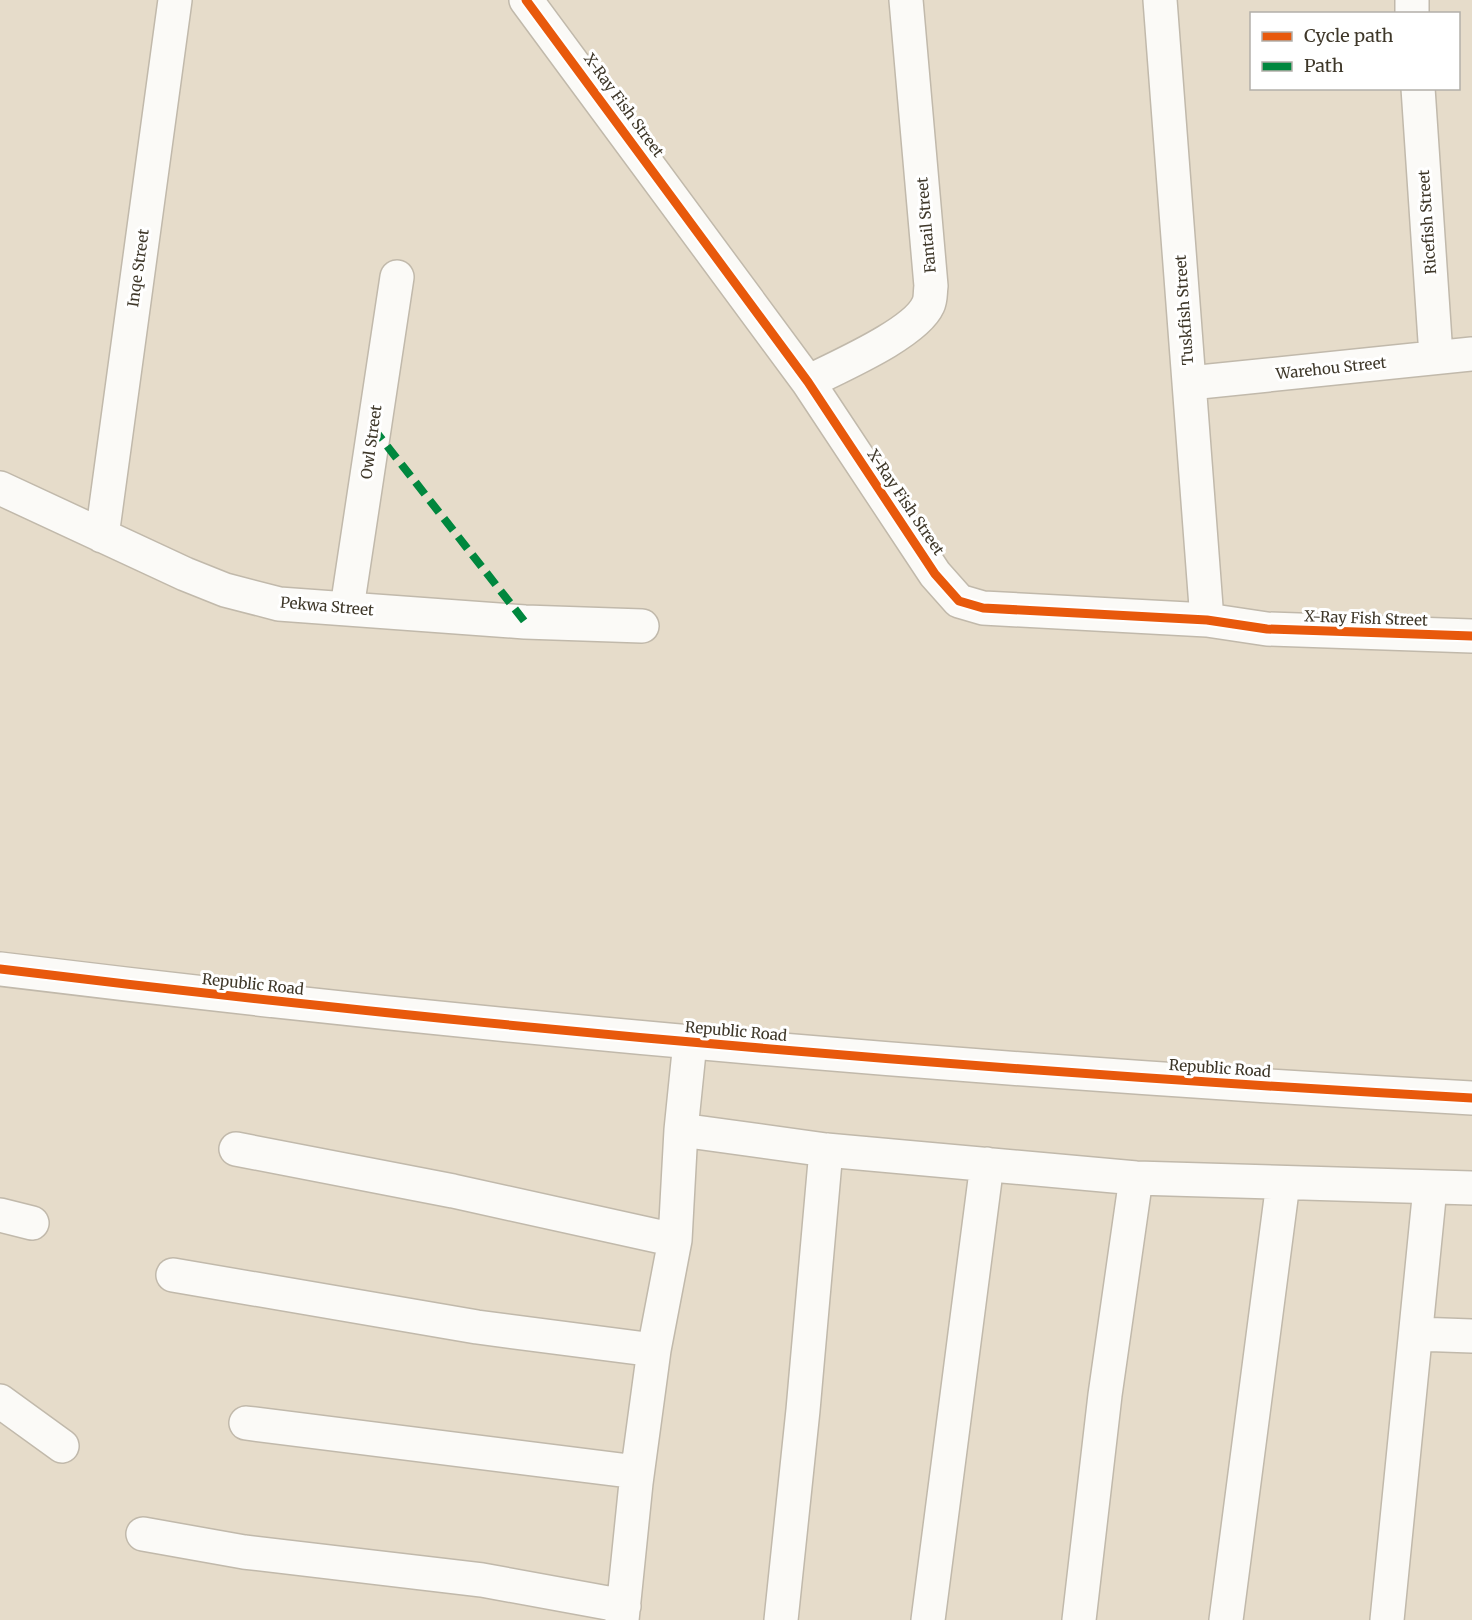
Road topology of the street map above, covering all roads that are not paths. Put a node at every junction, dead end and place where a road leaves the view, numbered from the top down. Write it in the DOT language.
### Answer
graph roads {
  1 [pos="175,0"];
  2 [pos="526,0"];
  3 [pos="906,0"];
  4 [pos="1160,0"];
  5 [pos="1418,90"];
  6 [pos="397,277"];
  7 [pos="1472,354"];
  8 [pos="1436,356"];
  9 [pos="808,382"];
  10 [pos="1190,383"];
  11 [pos="0,488"];
  12 [pos="102,536"];
  13 [pos="347,608"];
  14 [pos="1207,620"];
  15 [pos="642,626"];
  16 [pos="1472,636"];
  17 [pos="0,969"];
  18 [pos="690,1042"];
  19 [pos="1472,1098"];
  20 [pos="681,1130"];
  21 [pos="236,1149"];
  22 [pos="826,1150"];
  23 [pos="987,1164"];
  24 [pos="1136,1178"];
  25 [pos="1283,1183"];
  26 [pos="1430,1188"];
  27 [pos="1472,1188"];
  28 [pos="0,1215"];
  29 [pos="32,1223"];
  30 [pos="675,1240"];
  31 [pos="173,1275"];
  32 [pos="1416,1334"];
  33 [pos="1472,1336"];
  34 [pos="654,1350"];
  35 [pos="0,1401"];
  36 [pos="246,1423"];
  37 [pos="63,1446"];
  38 [pos="637,1472"];
  39 [pos="143,1534"];
  40 [pos="623,1613"];
  41 [pos="781,1620"];
  42 [pos="928,1620"];
  43 [pos="1079,1620"];
  44 [pos="1227,1620"];
  45 [pos="1387,1620"];
  1 -- 12 [label="street, Inqe Street"];
  2 -- 9 [label="street, X-Ray Fish Street"];
  3 -- 9 [label="street, Fantail Street"];
  4 -- 10 [label="street, Tuskfish Street"];
  5 -- 8 [label="street, Ricefish Street"];
  6 -- 13 [label="street, Owl Street"];
  7 -- 8 [label="street, Warehou Street"];
  8 -- 10 [label="street, Warehou Street"];
  9 -- 14 [label="street, X-Ray Fish Street"];
  10 -- 14 [label="street, Tuskfish Street"];
  11 -- 12 [label="street, Pekwa Street"];
  12 -- 13 [label="street, Pekwa Street"];
  13 -- 15 [label="street, Pekwa Street"];
  14 -- 16 [label="street, X-Ray Fish Street"];
  17 -- 18 [label="street, Republic Road"];
  18 -- 19 [label="street, Republic Road"];
  18 -- 20 [label="street"];
  20 -- 22 [label="street"];
  20 -- 30 [label="street"];
  21 -- 30 [label="street"];
  22 -- 23 [label="street"];
  22 -- 41 [label="street"];
  23 -- 24 [label="street"];
  23 -- 42 [label="street"];
  24 -- 25 [label="street"];
  24 -- 43 [label="street"];
  25 -- 26 [label="street"];
  25 -- 44 [label="street"];
  26 -- 27 [label="street"];
  26 -- 32 [label="street"];
  28 -- 29 [label="street"];
  30 -- 34 [label="street"];
  31 -- 34 [label="street"];
  32 -- 33 [label="street"];
  32 -- 45 [label="street"];
  34 -- 38 [label="street"];
  35 -- 37 [label="street"];
  36 -- 38 [label="street"];
  38 -- 40 [label="street"];
  39 -- 40 [label="street"];
}
